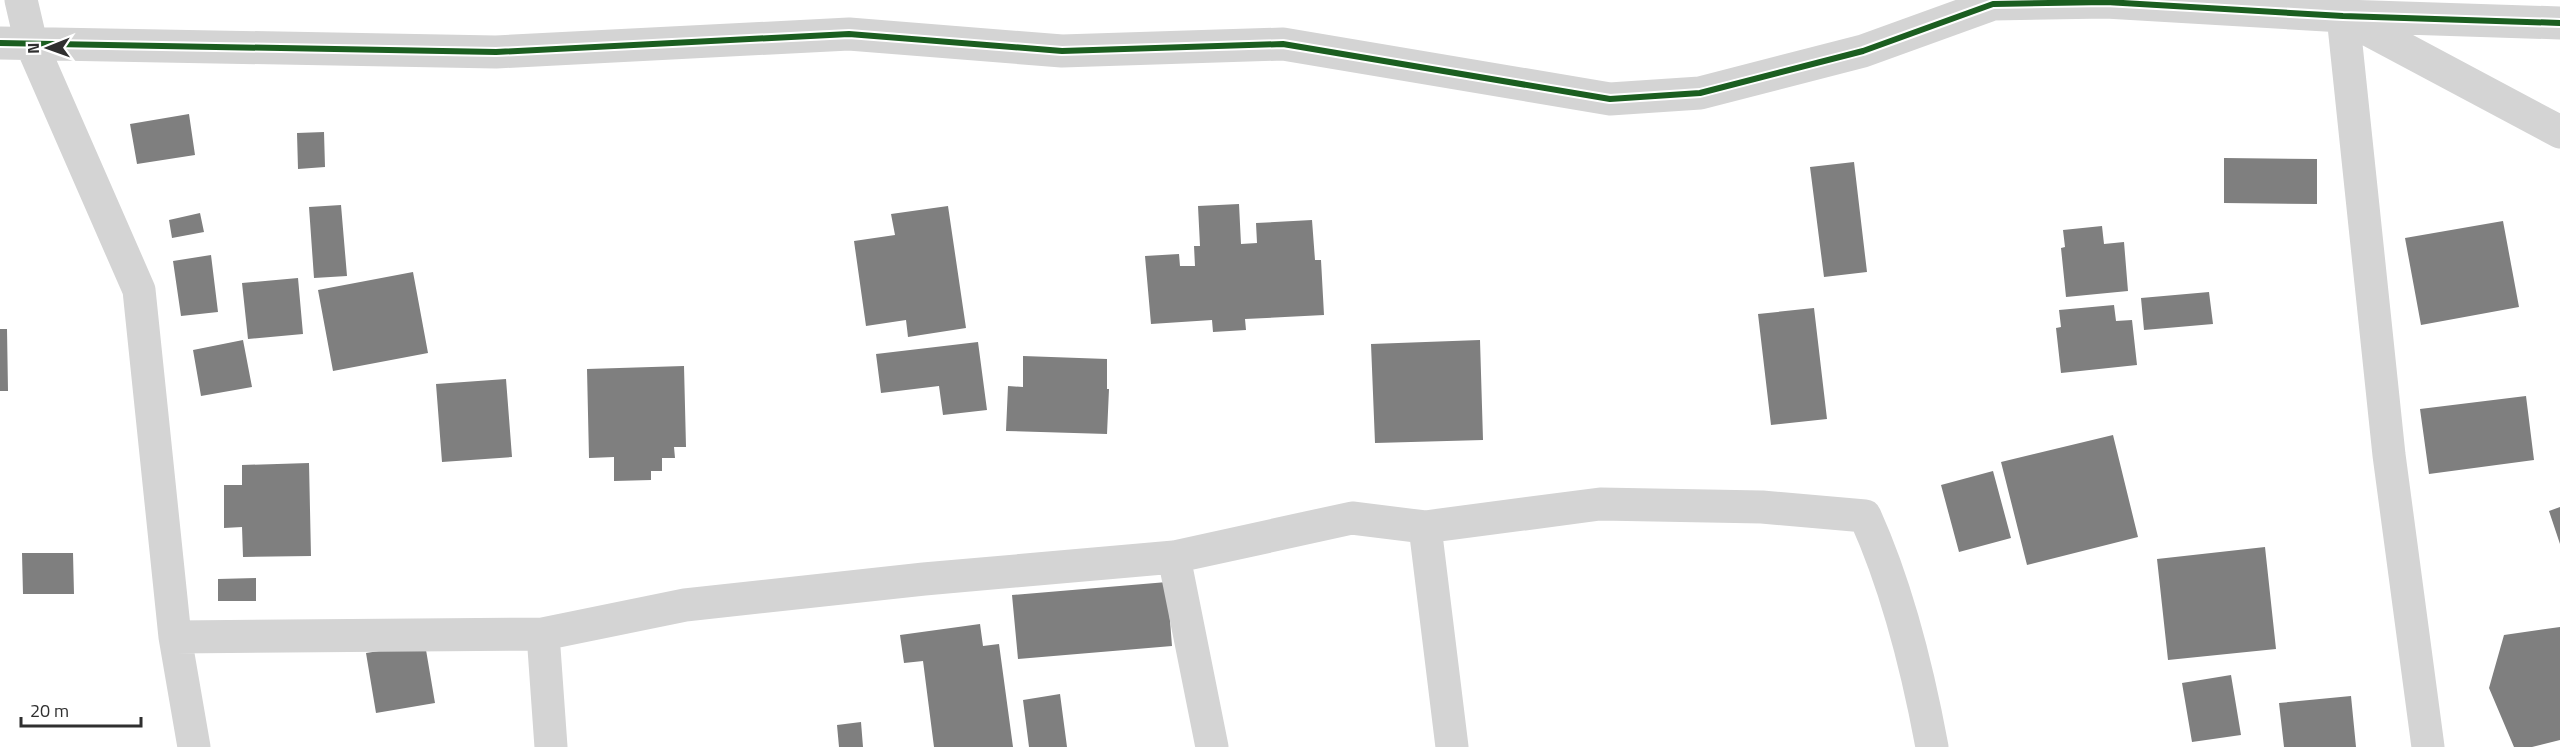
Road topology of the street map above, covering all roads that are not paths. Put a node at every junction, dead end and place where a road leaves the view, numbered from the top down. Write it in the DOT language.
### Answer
graph roads {
  1 [pos="21,0"];
  2 [pos="2343,16"];
  3 [pos="2560,23"];
  4 [pos="16,43"];
  5 [pos="2560,132"];
  6 [pos="1425,526"];
  7 [pos="1174,557"];
  8 [pos="543,634"];
  9 [pos="175,637"];
  10 [pos="194,747"];
  11 [pos="550,747"];
  12 [pos="1212,747"];
  13 [pos="1452,747"];
  14 [pos="1932,747"];
  15 [pos="2428,747"];
  1 -- 4 [label="street"];
  2 -- 3 [label="street"];
  2 -- 4 [label="street"];
  2 -- 5 [label="street"];
  2 -- 15 [label="street"];
  4 -- 9 [label="street"];
  6 -- 7 [label="street"];
  6 -- 13 [label="street"];
  6 -- 14 [label="street"];
  7 -- 8 [label="street"];
  7 -- 12 [label="street"];
  8 -- 9 [label="street"];
  8 -- 11 [label="street"];
  9 -- 10 [label="street"];
}
